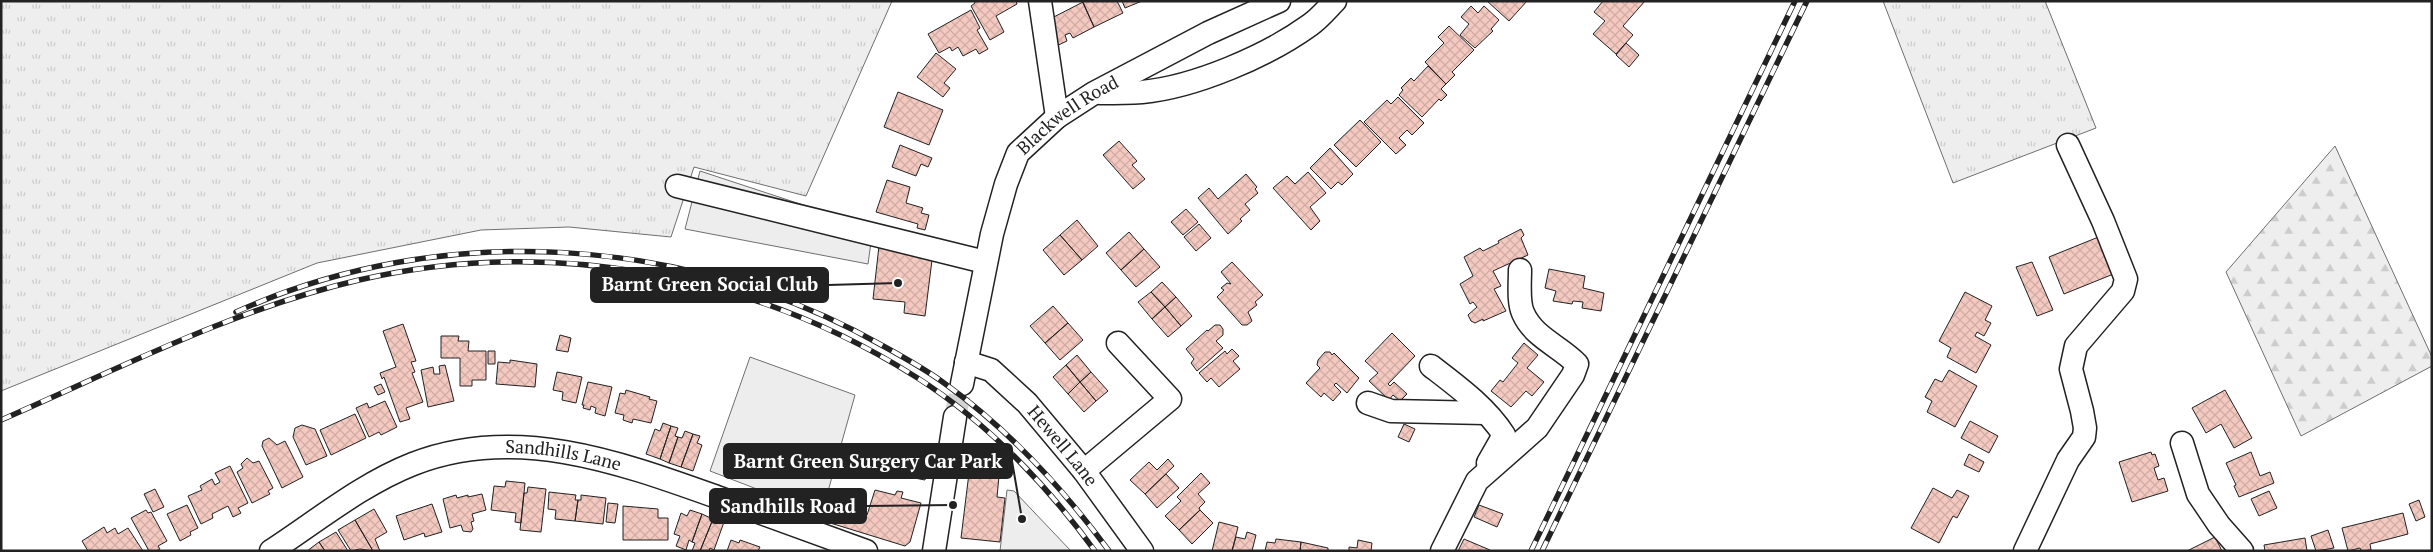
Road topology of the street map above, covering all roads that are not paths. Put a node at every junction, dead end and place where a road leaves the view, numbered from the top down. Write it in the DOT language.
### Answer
graph roads {
  1 [pos="1040,1"];
  2 [pos="1279,1"];
  3 [pos="1336,1"];
  4 [pos="1094,94"];
  5 [pos="1057,117"];
  6 [pos="2068,145"];
  7 [pos="677,186"];
  8 [pos="985,262"];
  9 [pos="1520,270"];
  10 [pos="1118,343"];
  11 [pos="966,362"];
  12 [pos="1431,366"];
  13 [pos="962,384"];
  14 [pos="1368,403"];
  15 [pos="1485,413"];
  16 [pos="955,417"];
  17 [pos="2182,443"];
  18 [pos="1084,471"];
  19 [pos="1477,481"];
  20 [pos="271,551"];
  21 [pos="866,551"];
  22 [pos="934,551"];
  23 [pos="1142,551"];
  24 [pos="1442,551"];
  25 [pos="2024,551"];
  26 [pos="2242,551"];
  1 -- 5 [label="street"];
  2 -- 4 [label="street, Blackwell Road"];
  3 -- 4 [label="street"];
  4 -- 5 [label="street, Blackwell Road"];
  5 -- 8 [label="street, Blackwell Road"];
  6 -- 25 [label="street"];
  7 -- 8 [label="street"];
  8 -- 11 [label="street, Blackwell Road"];
  9 -- 19 [label="street"];
  10 -- 18 [label="street"];
  11 -- 13 [label="street, Blackwell Road"];
  11 -- 18 [label="street, Hewell Lane"];
  12 -- 15 [label="street"];
  14 -- 15 [label="street"];
  15 -- 19 [label="street"];
  16 -- 22 [label="street"];
  17 -- 26 [label="street"];
  18 -- 23 [label="street, Hewell Lane"];
  19 -- 24 [label="street"];
  20 -- 21 [label="street, Sandhills Lane"];
}
